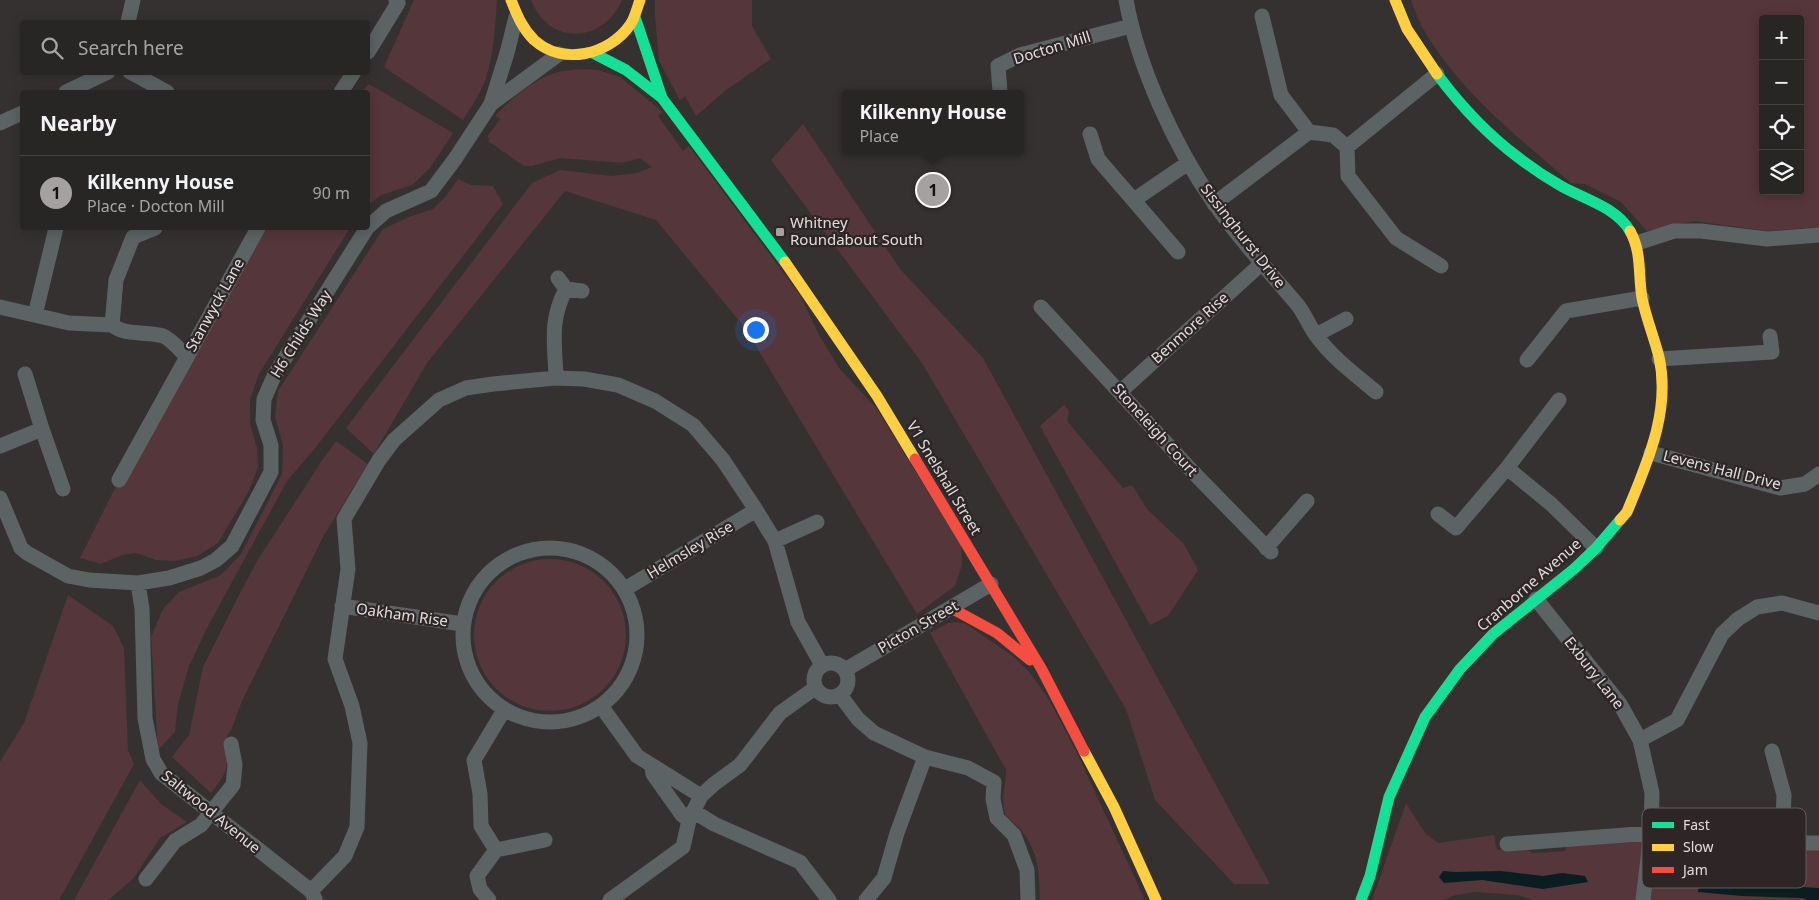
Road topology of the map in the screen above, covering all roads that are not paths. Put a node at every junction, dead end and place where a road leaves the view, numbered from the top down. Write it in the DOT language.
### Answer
graph roads {
  1 [pos="133,0"];
  2 [pos="396,0"];
  3 [pos="511,0"];
  4 [pos="640,0"];
  5 [pos="1126,0"];
  6 [pos="1395,0"];
  7 [pos="1262,16"];
  8 [pos="635,17"];
  9 [pos="516,18"];
  10 [pos="128,20"];
  11 [pos="1131,26"];
  12 [pos="370,49"];
  13 [pos="559,54"];
  14 [pos="594,54"];
  15 [pos="1437,74"];
  16 [pos="102,75"];
  17 [pos="136,75"];
  18 [pos="352,75"];
  19 [pos="70,90"];
  20 [pos="163,90"];
  21 [pos="342,90"];
  22 [pos="1000,90"];
  23 [pos="662,98"];
  24 [pos="488,108"];
  25 [pos="20,114"];
  26 [pos="0,123"];
  27 [pos="1309,132"];
  28 [pos="1090,134"];
  29 [pos="1347,147"];
  30 [pos="1188,163"];
  31 [pos="1134,200"];
  32 [pos="1214,204"];
  33 [pos="370,224"];
  34 [pos="56,230"];
  35 [pos="149,230"];
  36 [pos="257,230"];
  37 [pos="365,230"];
  38 [pos="1819,235"];
  39 [pos="1637,242"];
  40 [pos="1178,252"];
  41 [pos="1261,264"];
  42 [pos="1441,266"];
  43 [pos="582,291"];
  44 [pos="1642,298"];
  45 [pos="0,307"];
  46 [pos="1041,307"];
  47 [pos="35,315"];
  48 [pos="1346,319"];
  49 [pos="112,325"];
  50 [pos="1316,336"];
  51 [pos="1770,336"];
  52 [pos="187,357"];
  53 [pos="1660,359"];
  54 [pos="1527,360"];
  55 [pos="25,374"];
  56 [pos="556,378"];
  57 [pos="1120,392"];
  58 [pos="1376,392"];
  59 [pos="1559,400"];
  60 [pos="42,429"];
  61 [pos="0,446"];
  62 [pos="1651,453"];
  63 [pos="1507,468"];
  64 [pos="1819,474"];
  65 [pos="119,480"];
  66 [pos="63,489"];
  67 [pos="1,501"];
  68 [pos="1307,501"];
  69 [pos="756,510"];
  70 [pos="1438,514"];
  71 [pos="817,522"];
  72 [pos="774,541"];
  73 [pos="1596,548"];
  74 [pos="138,583"];
  75 [pos="991,584"];
  76 [pos="625,589"];
  77 [pos="1536,599"];
  78 [pos="342,606"];
  79 [pos="951,608"];
  80 [pos="1819,613"];
  81 [pos="462,624"];
  82 [pos="822,664"];
  83 [pos="1041,668"];
  84 [pos="845,670"];
  85 [pos="815,688"];
  86 [pos="840,695"];
  87 [pos="601,706"];
  88 [pos="504,710"];
  89 [pos="1640,740"];
  90 [pos="231,744"];
  91 [pos="1772,751"];
  92 [pos="925,757"];
  93 [pos="651,766"];
  94 [pos="701,796"];
  95 [pos="1652,808"];
  96 [pos="1783,808"];
  97 [pos="210,812"];
  98 [pos="691,815"];
  99 [pos="1642,834"];
  100 [pos="545,840"];
  101 [pos="1806,843"];
  102 [pos="1819,843"];
  103 [pos="1507,844"];
  104 [pos="496,850"];
  105 [pos="146,878"];
  106 [pos="313,896"];
  107 [pos="489,900"];
  108 [pos="610,900"];
  109 [pos="829,900"];
  110 [pos="866,900"];
  111 [pos="1028,900"];
  112 [pos="1156,900"];
  113 [pos="1361,900"];
  1 -- 10 [label="street"];
  2 -- 12 [label="street"];
  3 -- 9 [label="street"];
  4 -- 8 [label="street"];
  5 -- 11 [label="street, Sissinghurst Drive"];
  6 -- 15 [label="street, Cranborne Avenue"];
  7 -- 27 [label="street"];
  8 -- 14 [label="street"];
  8 -- 23 [label="street, V1 Snelshall Street"];
  9 -- 13 [label="street"];
  9 -- 24 [label="street, H6 Childs Way"];
  11 -- 22 [label="street, Docton Mill"];
  11 -- 30 [label="street, Sissinghurst Drive"];
  13 -- 14 [label="street"];
  13 -- 24 [label="street, H6 Childs Way"];
  14 -- 23 [label="street, V1 Snelshall Street"];
  15 -- 29 [label="street"];
  15 -- 39 [label="street, Cranborne Avenue"];
  16 -- 19 [label="street"];
  17 -- 20 [label="street"];
  18 -- 21 [label="street"];
  23 -- 75 [label="street, V1 Snelshall Street"];
  24 -- 33 [label="street, H6 Childs Way"];
  25 -- 26 [label="street"];
  27 -- 29 [label="street"];
  27 -- 32 [label="street"];
  28 -- 31 [label="street"];
  29 -- 42 [label="street"];
  30 -- 31 [label="street"];
  30 -- 32 [label="street, Sissinghurst Drive"];
  31 -- 40 [label="street"];
  32 -- 41 [label="street, Sissinghurst Drive"];
  34 -- 47 [label="street"];
  35 -- 49 [label="street"];
  36 -- 52 [label="street, Stanwyck Lane"];
  37 -- 74 [label="street, H6 Childs Way"];
  38 -- 39 [label="street"];
  39 -- 44 [label="street, Cranborne Avenue"];
  41 -- 50 [label="street, Sissinghurst Drive"];
  41 -- 57 [label="street, Benmore Rise"];
  43 -- 56 [label="street"];
  44 -- 53 [label="street, Cranborne Avenue"];
  44 -- 54 [label="street"];
  45 -- 47 [label="street"];
  46 -- 57 [label="street, Stoneleigh Court"];
  47 -- 49 [label="street"];
  48 -- 50 [label="street"];
  49 -- 52 [label="street, Stanwyck Lane"];
  50 -- 58 [label="street, Sissinghurst Drive"];
  51 -- 53 [label="street"];
  52 -- 65 [label="street"];
  53 -- 62 [label="street, Cranborne Avenue"];
  55 -- 60 [label="street"];
  56 -- 69 [label="street"];
  56 -- 78 [label="street"];
  57 -- 68 [label="street, Stoneleigh Court"];
  59 -- 63 [label="street"];
  60 -- 61 [label="street"];
  60 -- 66 [label="street"];
  62 -- 64 [label="street, Levens Hall Drive"];
  62 -- 73 [label="street, Cranborne Avenue"];
  63 -- 70 [label="street"];
  63 -- 73 [label="street"];
  67 -- 74 [label="street, H6 Childs Way"];
  69 -- 72 [label="street"];
  69 -- 76 [label="street, Helmsley Rise"];
  71 -- 72 [label="street"];
  72 -- 82 [label="street"];
  73 -- 77 [label="street, Cranborne Avenue"];
  74 -- 97 [label="street, Saltwood Avenue"];
  75 -- 79 [label="street, Picton Street"];
  75 -- 83 [label="street, V1 Snelshall Street"];
  76 -- 81 [label="street"];
  76 -- 87 [label="street"];
  77 -- 89 [label="street, Exbury Lane"];
  77 -- 113 [label="street, Cranborne Avenue"];
  78 -- 81 [label="street, Oakham Rise"];
  78 -- 106 [label="street"];
  79 -- 83 [label="street"];
  79 -- 84 [label="street, Picton Street"];
  80 -- 89 [label="street"];
  81 -- 88 [label="street"];
  82 -- 84 [label="street"];
  82 -- 85 [label="street"];
  83 -- 112 [label="street, V1 Snelshall Street"];
  84 -- 86 [label="street"];
  85 -- 86 [label="street"];
  85 -- 94 [label="street"];
  86 -- 92 [label="street"];
  87 -- 88 [label="street"];
  87 -- 93 [label="street"];
  88 -- 104 [label="street"];
  89 -- 95 [label="street, Exbury Lane"];
  90 -- 97 [label="street"];
  91 -- 96 [label="street"];
  92 -- 110 [label="street"];
  92 -- 111 [label="street"];
  93 -- 94 [label="street"];
  93 -- 98 [label="street"];
  94 -- 98 [label="street"];
  97 -- 105 [label="street"];
  97 -- 106 [label="street, Saltwood Avenue"];
  98 -- 108 [label="street"];
  98 -- 109 [label="street"];
  99 -- 103 [label="street"];
  100 -- 104 [label="street"];
  101 -- 102 [label="street"];
  104 -- 107 [label="street"];
}
